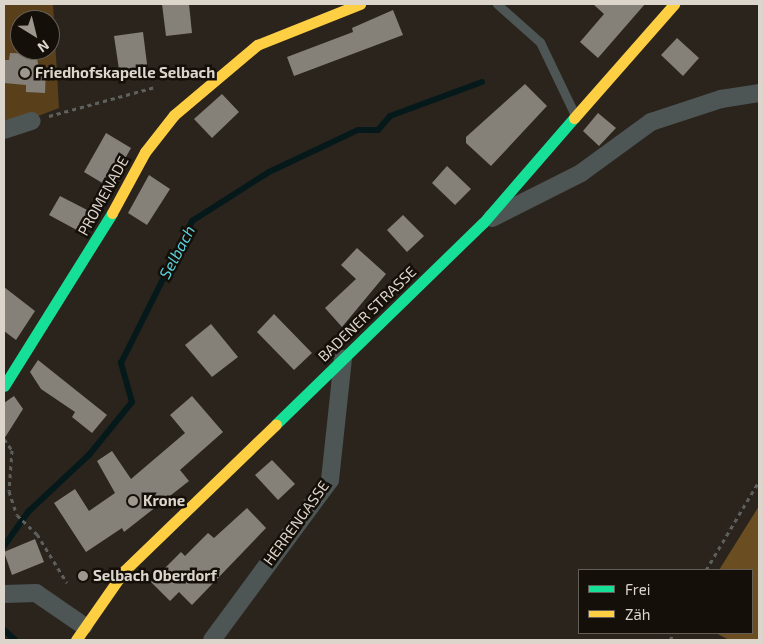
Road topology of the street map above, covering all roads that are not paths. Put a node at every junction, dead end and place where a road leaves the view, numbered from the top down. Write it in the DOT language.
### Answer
graph roads {
  1 [pos="360,4"];
  2 [pos="497,4"];
  3 [pos="674,4"];
  4 [pos="759,93"];
  5 [pos="575,115"];
  6 [pos="32,121"];
  7 [pos="4,130"];
  8 [pos="483,223"];
  9 [pos="343,359"];
  10 [pos="4,386"];
  11 [pos="4,594"];
  12 [pos="80,633"];
  13 [pos="212,640"];
  1 -- 10 [label="main road, PROMENADE"];
  2 -- 5 [label="lane"];
  3 -- 5 [label="main road, BADENER STRASSE"];
  4 -- 8 [label="street"];
  5 -- 8 [label="main road, BADENER STRASSE"];
  6 -- 7 [label="street"];
  8 -- 9 [label="main road, BADENER STRASSE"];
  9 -- 12 [label="main road, BADENER STRASSE"];
  9 -- 13 [label="street, HERRENGASSE"];
  11 -- 12 [label="street"];
}
